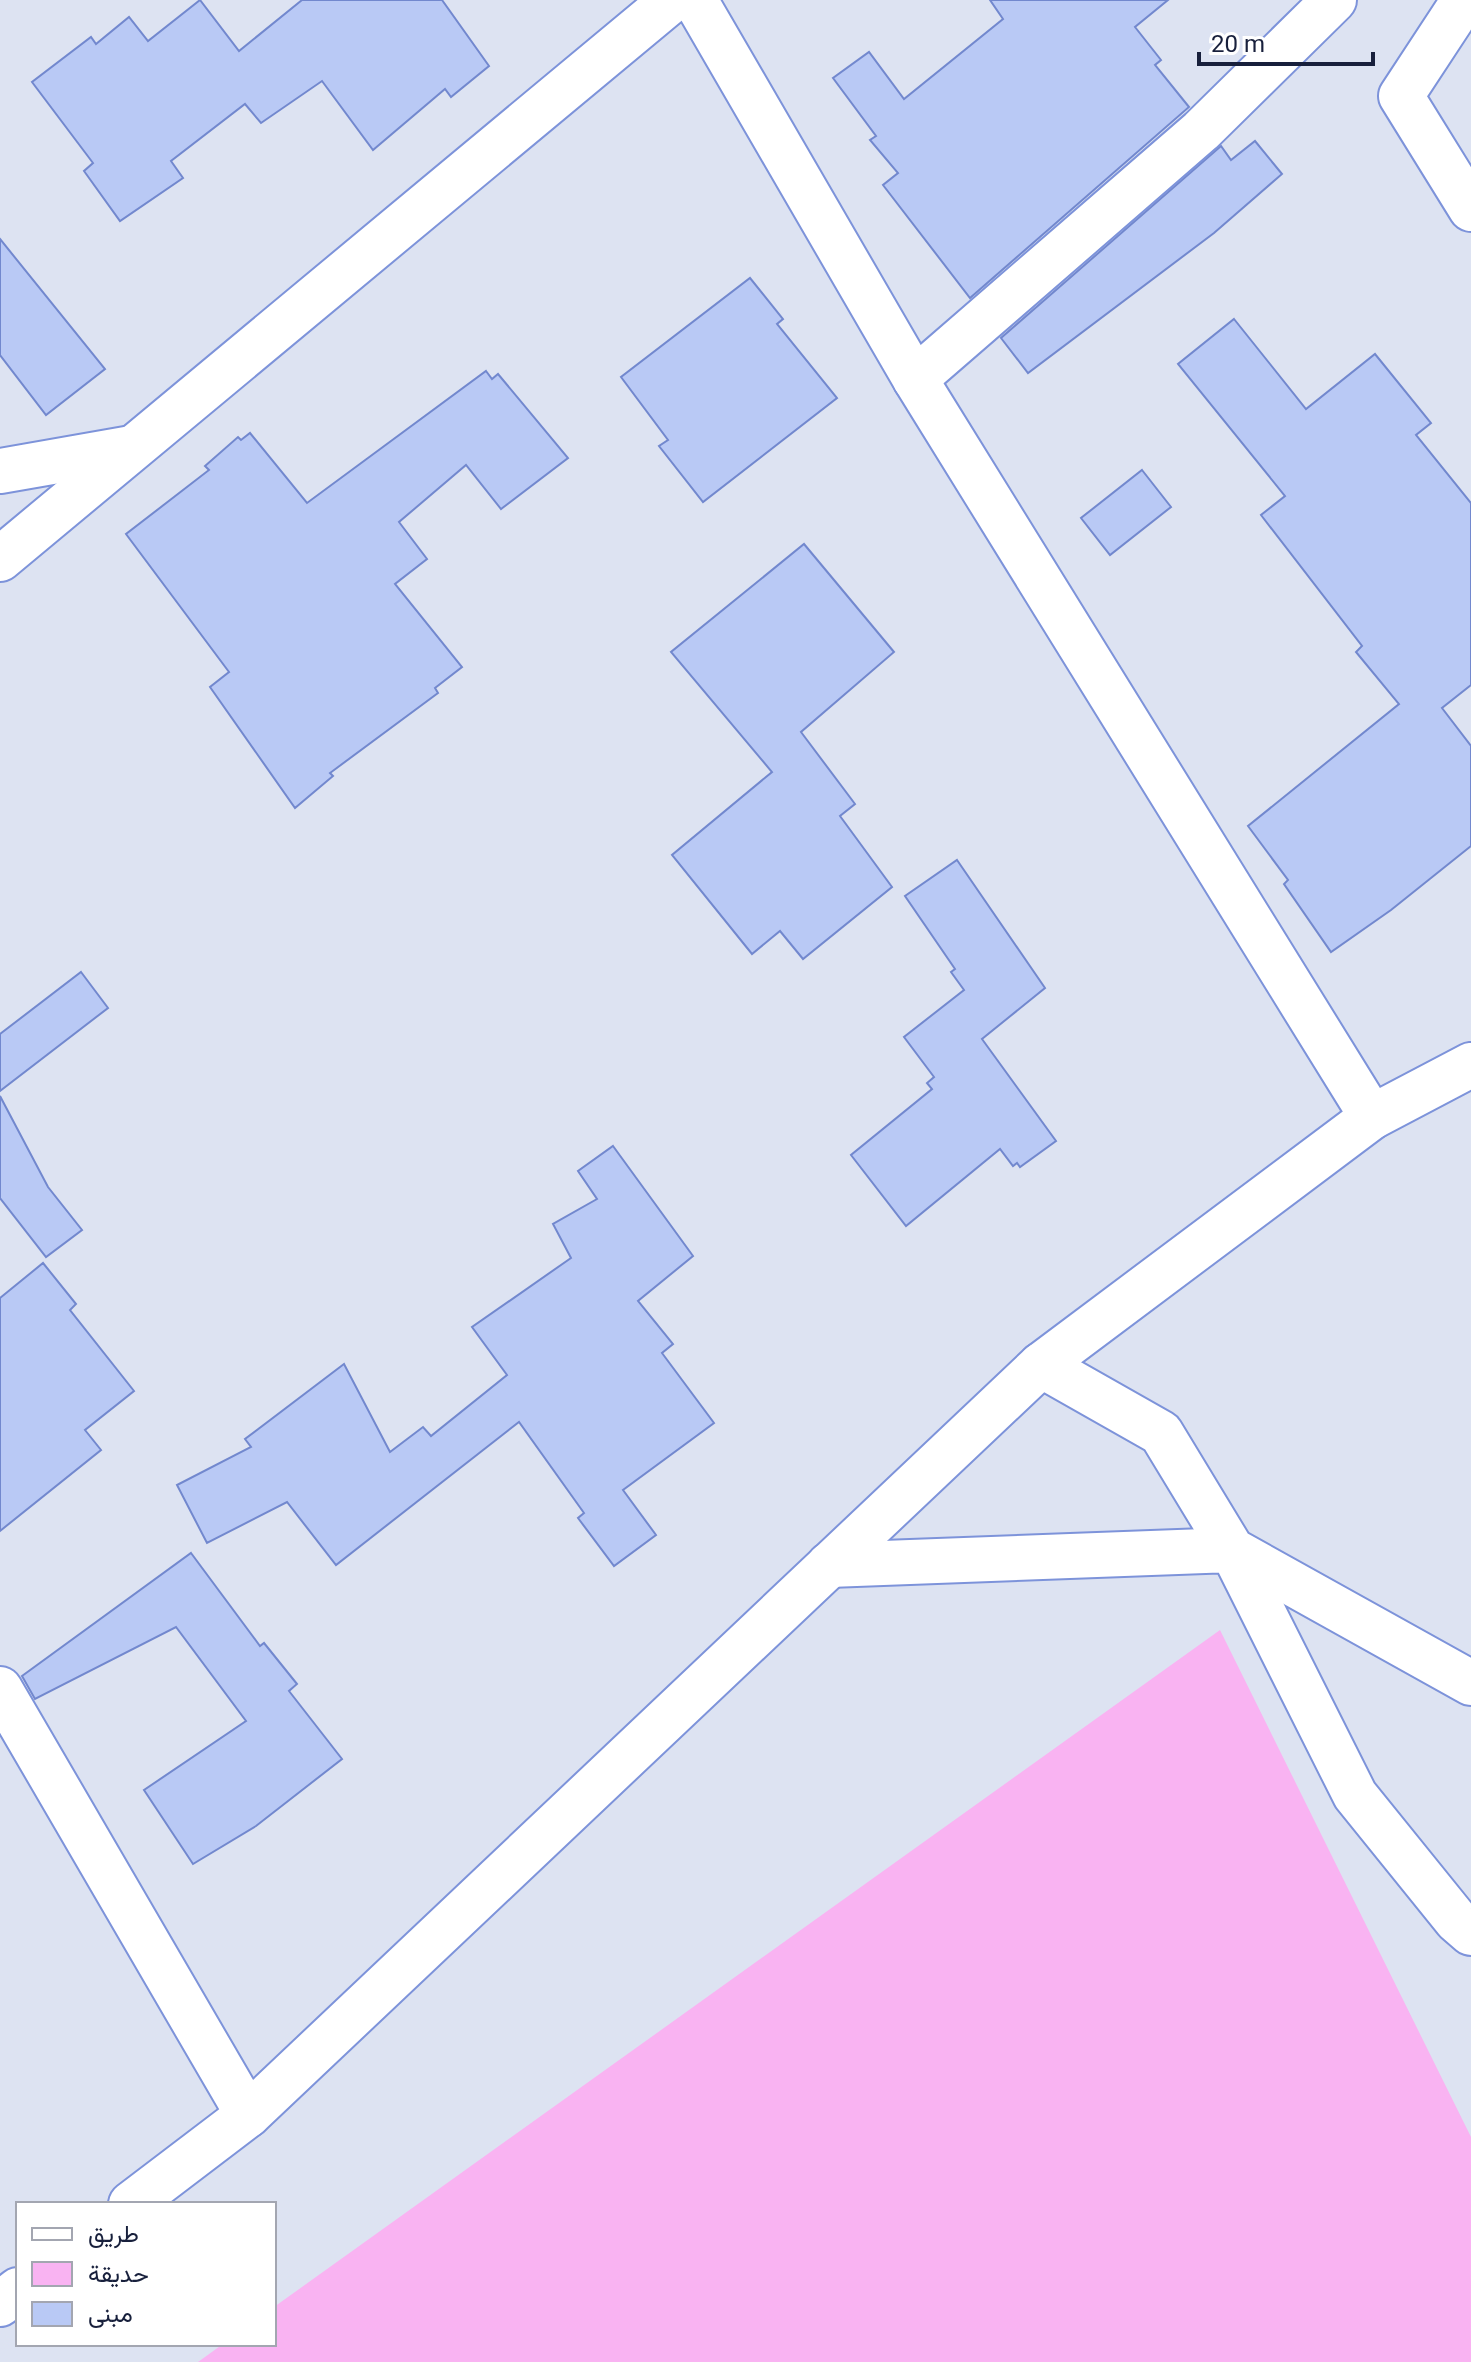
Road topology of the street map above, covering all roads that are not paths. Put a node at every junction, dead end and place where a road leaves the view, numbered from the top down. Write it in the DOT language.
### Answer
graph roads {
  1 [pos="672,0"];
  2 [pos="695,0"];
  3 [pos="1334,0"];
  4 [pos="1464,0"];
  5 [pos="1471,209"];
  6 [pos="915,379"];
  7 [pos="134,448"];
  8 [pos="0,471"];
  9 [pos="0,559"];
  10 [pos="1471,1065"];
  11 [pos="1372,1117"];
  12 [pos="1041,1365"];
  13 [pos="1232,1550"];
  14 [pos="829,1565"];
  15 [pos="1471,1683"];
  16 [pos="0,1689"];
  17 [pos="1471,1933"];
  18 [pos="248,2115"];
  19 [pos="134,2202"];
  20 [pos="16,2292"];
  21 [pos="0,2304"];
  1 -- 7 [label="street"];
  2 -- 6 [label="street"];
  3 -- 6 [label="street"];
  4 -- 5 [label="street"];
  6 -- 11 [label="street"];
  7 -- 8 [label="street"];
  7 -- 9 [label="street"];
  10 -- 11 [label="street"];
  11 -- 12 [label="street"];
  12 -- 13 [label="street"];
  12 -- 14 [label="street"];
  13 -- 14 [label="street"];
  13 -- 15 [label="street"];
  13 -- 17 [label="street"];
  14 -- 18 [label="street"];
  16 -- 18 [label="street"];
  18 -- 19 [label="street"];
  20 -- 21 [label="street"];
}
